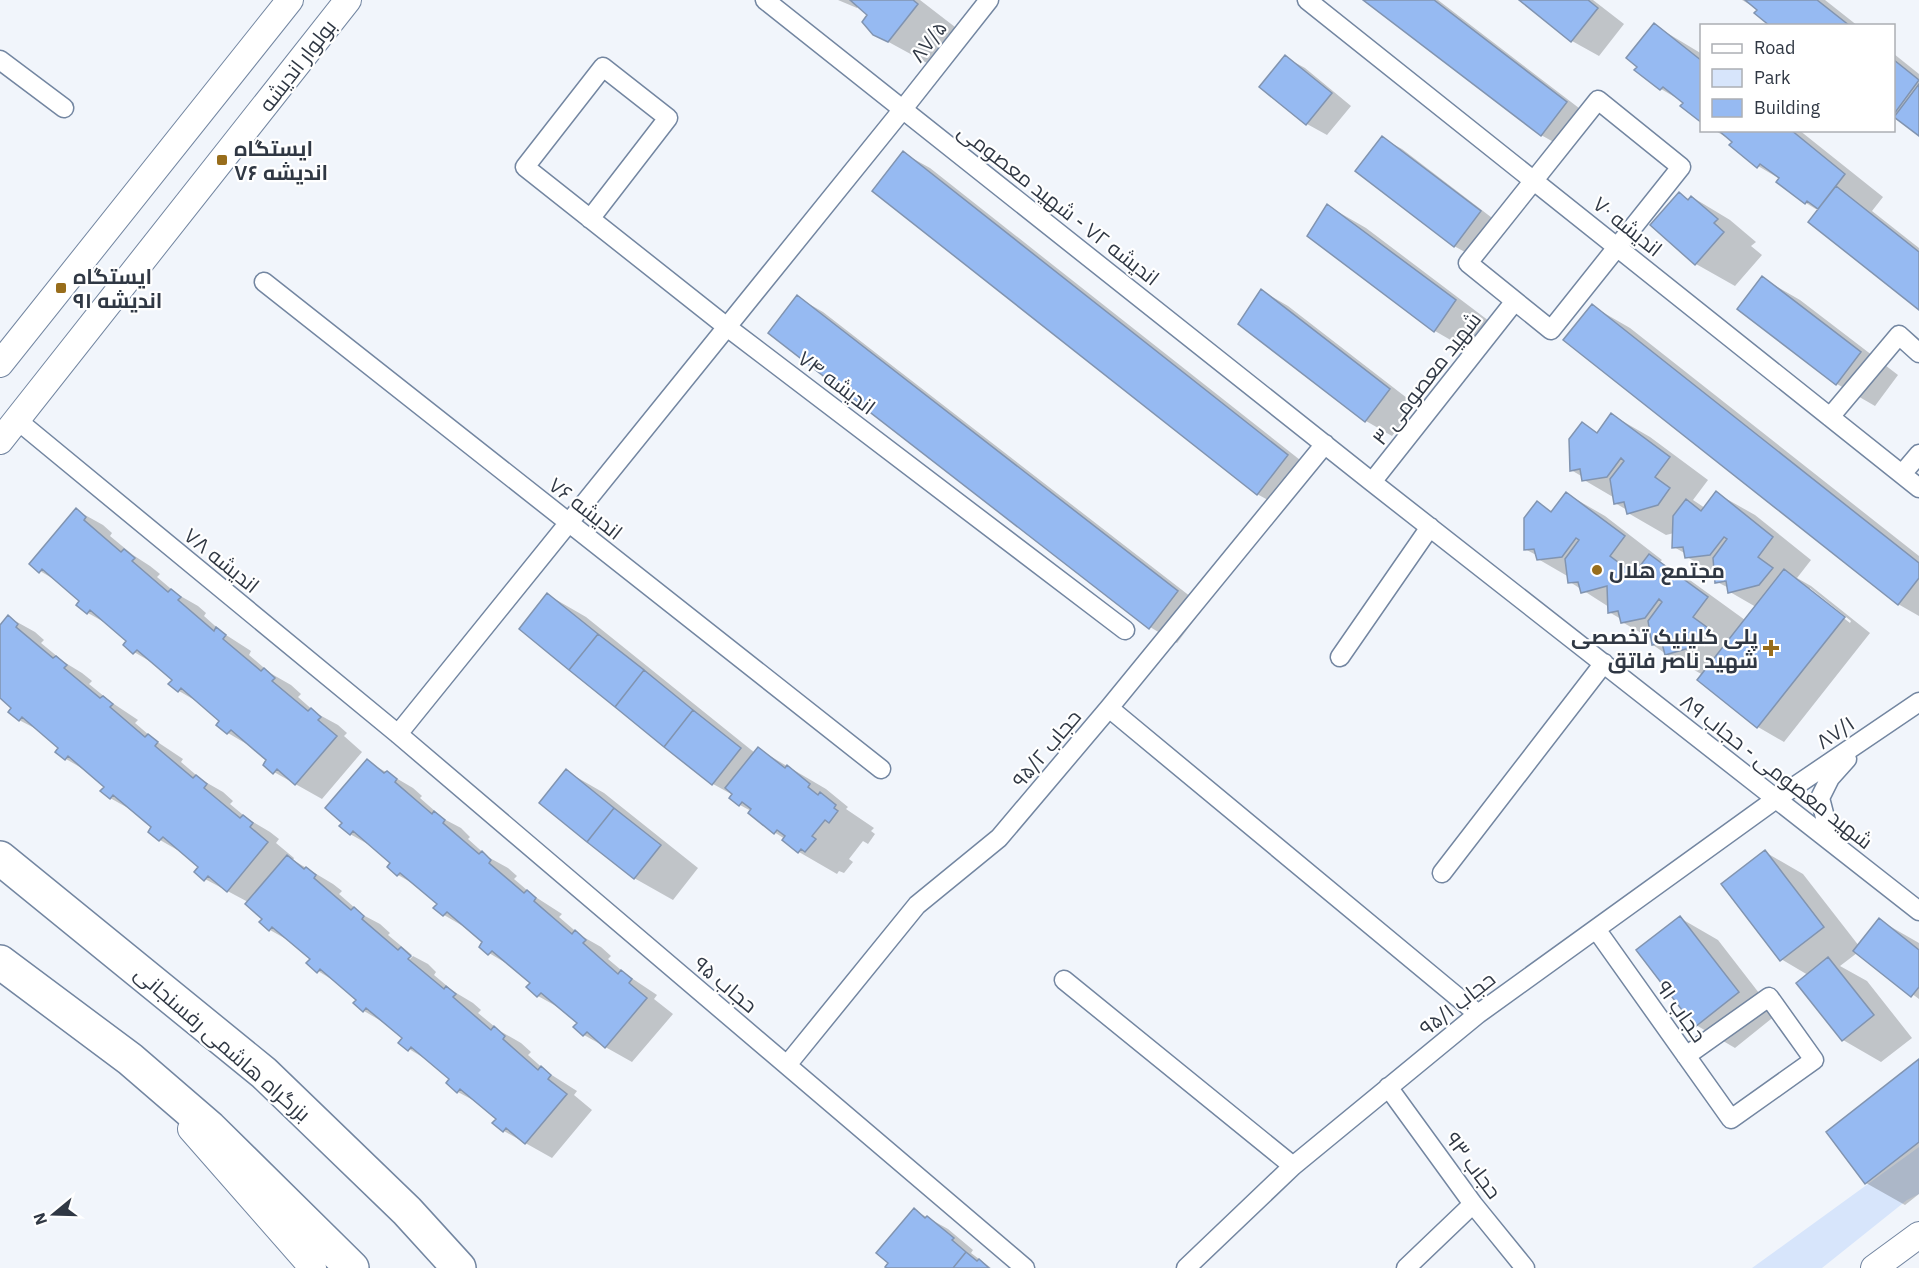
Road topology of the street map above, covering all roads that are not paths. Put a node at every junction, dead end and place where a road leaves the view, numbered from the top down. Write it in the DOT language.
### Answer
graph roads {
  1 [pos="290,0"];
  2 [pos="348,0"];
  3 [pos="765,0"];
  4 [pos="989,0"];
  5 [pos="1310,1"];
  6 [pos="0,60"];
  7 [pos="64,108"];
  8 [pos="903,109"];
  9 [pos="1534,180"];
  10 [pos="590,219"];
  11 [pos="1618,247"];
  12 [pos="264,282"];
  13 [pos="1515,301"];
  14 [pos="727,327"];
  15 [pos="1919,352"];
  16 [pos="0,364"];
  17 [pos="1830,417"];
  18 [pos="17,420"];
  19 [pos="0,441"];
  20 [pos="1324,444"];
  21 [pos="1919,454"];
  22 [pos="1902,474"];
  23 [pos="1372,482"];
  24 [pos="1919,488"];
  25 [pos="569,523"];
  26 [pos="1430,527"];
  27 [pos="1125,630"];
  28 [pos="1340,657"];
  29 [pos="1604,663"];
  30 [pos="1919,702"];
  31 [pos="1109,708"];
  32 [pos="398,734"];
  33 [pos="1864,740"];
  34 [pos="881,769"];
  35 [pos="1776,799"];
  36 [pos="1849,856"];
  37 [pos="0,858"];
  38 [pos="1442,873"];
  39 [pos="1919,911"];
  40 [pos="1596,929"];
  41 [pos="0,962"];
  42 [pos="1064,980"];
  43 [pos="1478,1014"];
  44 [pos="1686,1056"];
  45 [pos="130,1059"];
  46 [pos="787,1065"];
  47 [pos="1388,1087"];
  48 [pos="1293,1166"];
  49 [pos="1473,1204"];
  50 [pos="1919,1235"];
  51 [pos="313,1268"];
  52 [pos="352,1268"];
  53 [pos="459,1268"];
  54 [pos="1025,1268"];
  55 [pos="1186,1268"];
  56 [pos="1406,1268"];
  57 [pos="1525,1268"];
  58 [pos="1874,1268"];
  1 -- 16 [label="main road"];
  2 -- 18 [label="main road, بولوار اندیشه"];
  3 -- 8 [label="street, اندیشه ۷۲ - شهید معصومی"];
  4 -- 8 [label="street, ۸۷/۵"];
  5 -- 9 [label="street, اندیشه ۷۰"];
  6 -- 7 [label="street"];
  8 -- 14 [label="street, ۸۷/۵"];
  8 -- 20 [label="street, اندیشه ۷۲ - شهید معصومی"];
  9 -- 11 [label="street, اندیشه ۷۰"];
  9 -- 11 [label="street"];
  9 -- 13 [label="street"];
  10 -- 10 [label="street, اندیشه ۷۴"];
  10 -- 14 [label="street, اندیشه ۷۴"];
  11 -- 13 [label="street"];
  11 -- 17 [label="street, اندیشه ۷۰"];
  12 -- 25 [label="street, اندیشه ۷۶"];
  13 -- 23 [label="street, شهید معصومی ۳"];
  14 -- 25 [label="street, ۸۷/۵"];
  14 -- 27 [label="street, اندیشه ۷۴"];
  15 -- 17 [label="street"];
  17 -- 22 [label="street, اندیشه ۷۰"];
  18 -- 19 [label="main road, بولوار اندیشه"];
  18 -- 32 [label="street, اندیشه ۷۸"];
  20 -- 23 [label="street, شهید معصومی - حجاب ۸۹"];
  20 -- 31 [label="street, حجاب ۹۵/۲"];
  21 -- 22 [label="street"];
  22 -- 24 [label="street, اندیشه ۷۰"];
  23 -- 26 [label="street, شهید معصومی - حجاب ۸۹"];
  25 -- 32 [label="street, ۸۷/۵"];
  25 -- 34 [label="street, اندیشه ۷۶"];
  26 -- 28 [label="street"];
  26 -- 29 [label="street, شهید معصومی - حجاب ۸۹"];
  29 -- 35 [label="street, شهید معصومی - حجاب ۸۹"];
  29 -- 38 [label="street"];
  30 -- 33 [label="street, ۸۷/۱"];
  31 -- 43 [label="street"];
  31 -- 46 [label="street, حجاب ۹۵/۲"];
  32 -- 46 [label="street, حجاب ۹۵"];
  33 -- 35 [label="street, ۸۷/۱"];
  33 -- 36 [label="street"];
  35 -- 36 [label="street, شهید معصومی - حجاب ۸۹"];
  35 -- 40 [label="street, حجاب ۹۵/۱"];
  36 -- 39 [label="street, شهید معصومی - حجاب ۸۹"];
  37 -- 53 [label="highway, بزرگراه هاشمی رفسنجانی"];
  40 -- 43 [label="street, حجاب ۹۵/۱"];
  40 -- 44 [label="street, حجاب ۹۱"];
  41 -- 45 [label="highway"];
  42 -- 48 [label="street"];
  43 -- 47 [label="street, حجاب ۹۵/۱"];
  44 -- 44 [label="street, حجاب ۹۱"];
  45 -- 51 [label="main road"];
  45 -- 52 [label="highway"];
  46 -- 54 [label="street, حجاب ۹۵"];
  47 -- 48 [label="street, حجاب ۹۵/۱"];
  47 -- 49 [label="street, حجاب ۹۳"];
  48 -- 55 [label="street, حجاب ۹۵/۱"];
  49 -- 56 [label="street"];
  49 -- 57 [label="street, حجاب ۹۳"];
  50 -- 58 [label="main road"];
}
